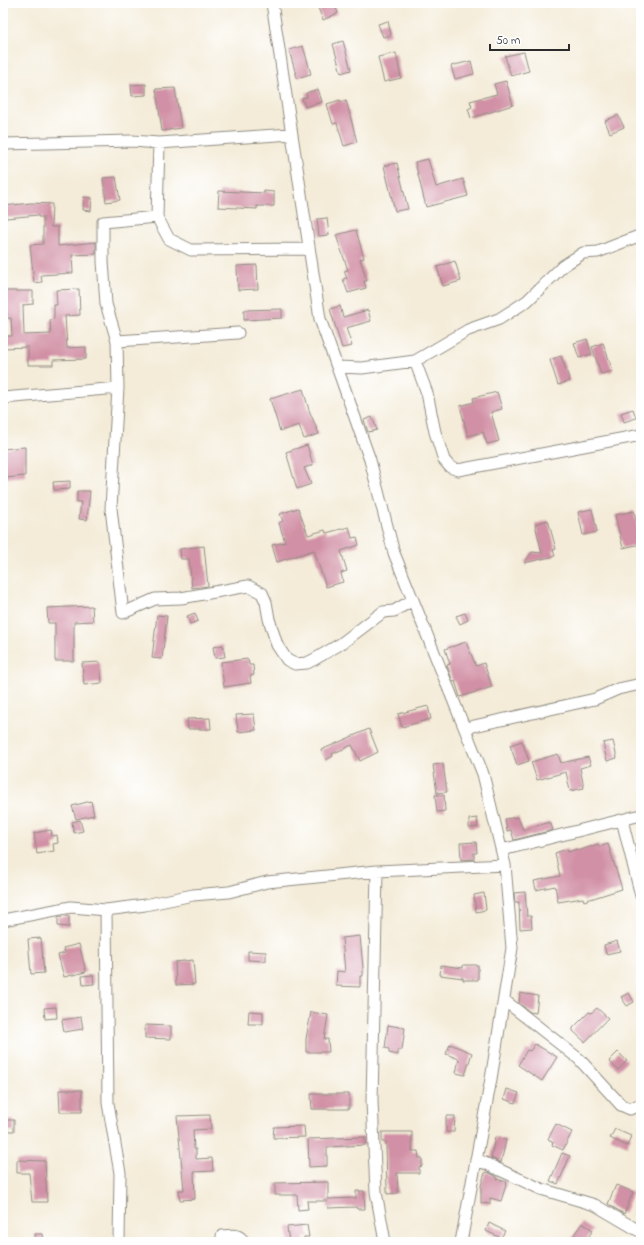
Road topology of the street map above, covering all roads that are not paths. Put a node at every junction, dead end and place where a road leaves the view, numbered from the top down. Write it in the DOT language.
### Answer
graph roads {
  1 [pos="272,3"];
  2 [pos="291,134"];
  3 [pos="159,143"];
  4 [pos="3,144"];
  5 [pos="157,217"];
  6 [pos="641,235"];
  7 [pos="309,249"];
  8 [pos="238,333"];
  9 [pos="117,341"];
  10 [pos="415,361"];
  11 [pos="337,367"];
  12 [pos="118,388"];
  13 [pos="3,398"];
  14 [pos="641,435"];
  15 [pos="414,600"];
  16 [pos="641,684"];
  17 [pos="465,728"];
  18 [pos="641,816"];
  19 [pos="622,820"];
  20 [pos="502,850"];
  21 [pos="505,865"];
  22 [pos="377,871"];
  23 [pos="641,896"];
  24 [pos="106,910"];
  25 [pos="3,920"];
  26 [pos="504,1000"];
  27 [pos="641,1104"];
  28 [pos="476,1159"];
  29 [pos="641,1232"];
  30 [pos="222,1236"];
  31 [pos="119,1242"];
  32 [pos="244,1242"];
  33 [pos="385,1242"];
  34 [pos="461,1242"];
  1 -- 2 [label="street"];
  2 -- 3 [label="street"];
  2 -- 7 [label="street"];
  3 -- 4 [label="street"];
  3 -- 5 [label="street"];
  5 -- 7 [label="street"];
  5 -- 9 [label="street"];
  6 -- 10 [label="street"];
  7 -- 11 [label="street"];
  8 -- 9 [label="street"];
  9 -- 12 [label="street"];
  10 -- 11 [label="street"];
  10 -- 14 [label="street"];
  11 -- 15 [label="street"];
  12 -- 13 [label="street"];
  12 -- 15 [label="street"];
  15 -- 17 [label="street"];
  16 -- 17 [label="street"];
  17 -- 20 [label="street"];
  18 -- 19 [label="street"];
  19 -- 20 [label="street"];
  19 -- 23 [label="street"];
  20 -- 21 [label="street"];
  21 -- 22 [label="street"];
  21 -- 26 [label="street"];
  22 -- 24 [label="street"];
  22 -- 33 [label="street"];
  24 -- 25 [label="street"];
  24 -- 31 [label="street"];
  26 -- 27 [label="street"];
  26 -- 28 [label="street"];
  28 -- 29 [label="street"];
  28 -- 34 [label="street"];
  30 -- 32 [label="street"];
}
